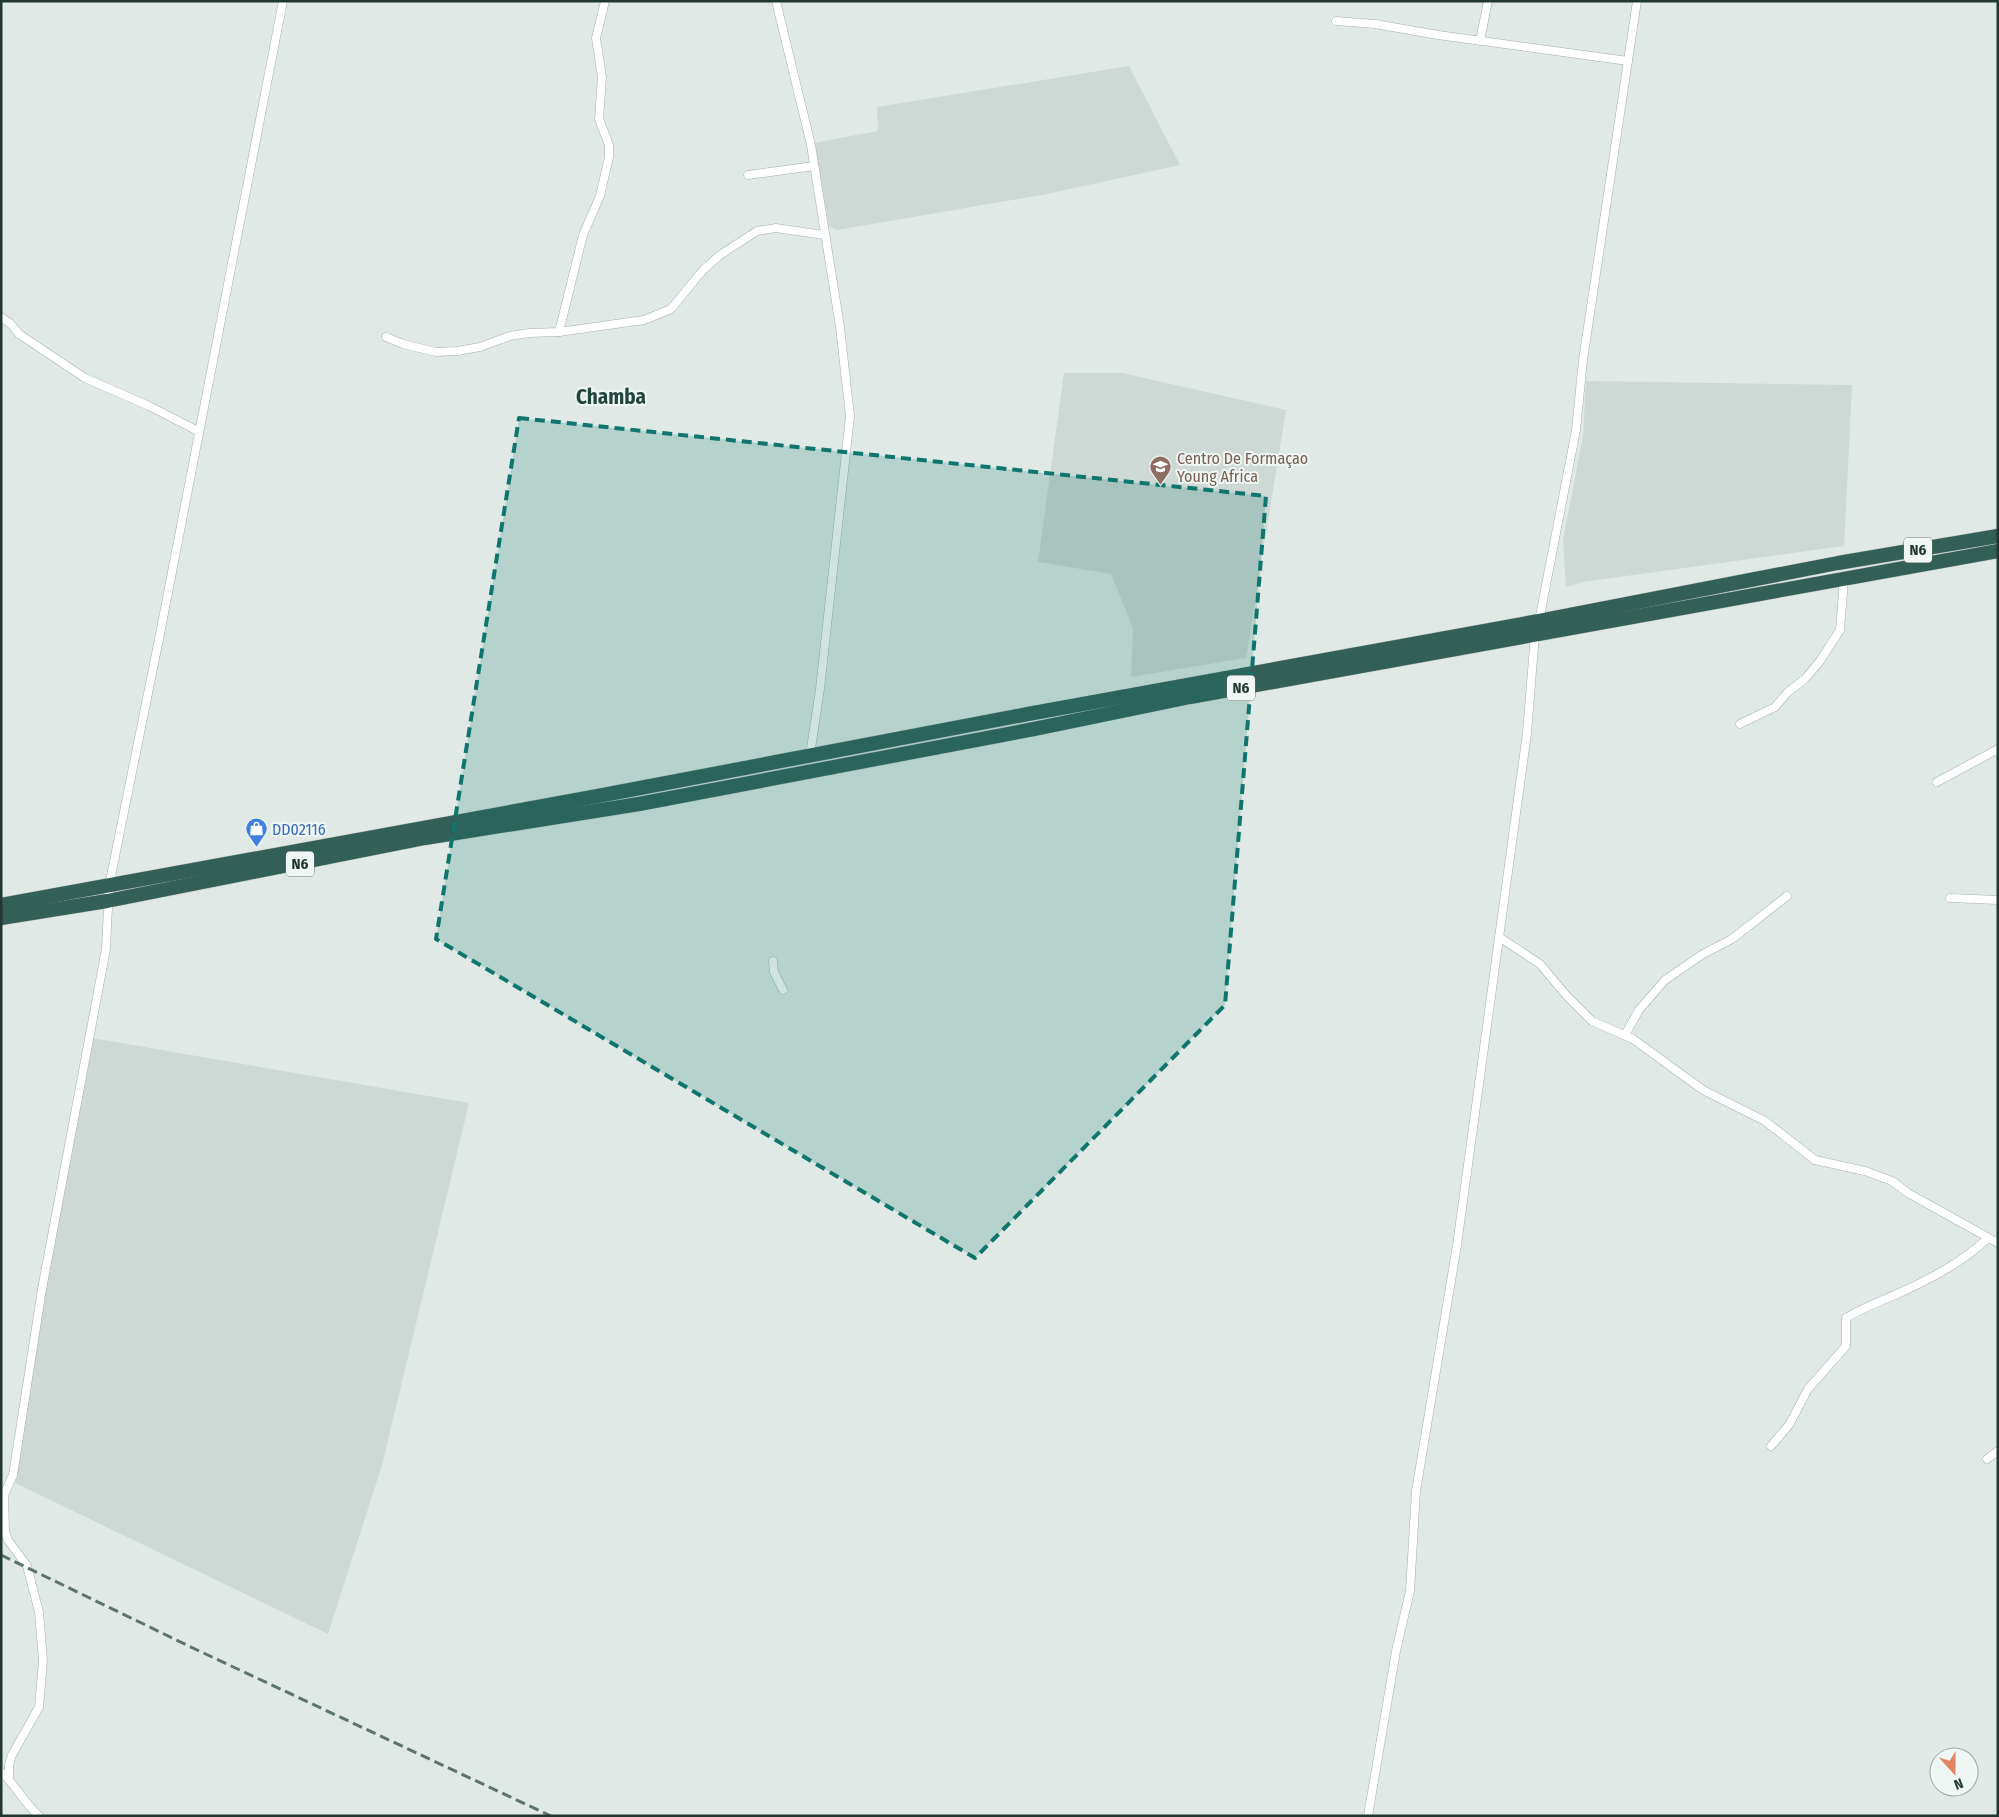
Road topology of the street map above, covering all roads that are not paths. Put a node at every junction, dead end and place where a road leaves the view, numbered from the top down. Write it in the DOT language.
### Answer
graph roads {
  1 [pos="283,1"];
  2 [pos="605,1"];
  3 [pos="776,1"];
  4 [pos="1488,1"];
  5 [pos="1637,1"];
  6 [pos="1336,21"];
  7 [pos="1480,41"];
  8 [pos="1628,61"];
  9 [pos="814,166"];
  10 [pos="748,175"];
  11 [pos="824,234"];
  12 [pos="1,317"];
  13 [pos="559,332"];
  14 [pos="386,337"];
  15 [pos="198,431"];
  16 [pos="1998,536"];
  17 [pos="1998,551"];
  18 [pos="1844,579"];
  19 [pos="1537,628"];
  20 [pos="1740,724"];
  21 [pos="1998,749"];
  22 [pos="810,755"];
  23 [pos="1937,782"];
  24 [pos="108,886"];
  25 [pos="1787,896"];
  26 [pos="1950,898"];
  27 [pos="1998,900"];
  28 [pos="107,901"];
  29 [pos="1,905"];
  30 [pos="1,918"];
  31 [pos="1500,937"];
  32 [pos="773,961"];
  33 [pos="783,990"];
  34 [pos="1625,1035"];
  35 [pos="1987,1239"];
  36 [pos="1998,1243"];
  37 [pos="1771,1446"];
  38 [pos="1998,1451"];
  39 [pos="1987,1459"];
  40 [pos="1,1772"];
  41 [pos="9,1779"];
  42 [pos="38,1816"];
  43 [pos="1368,1816"];
  1 -- 15 [label="street"];
  2 -- 13 [label="street"];
  3 -- 9 [label="street"];
  4 -- 7 [label="street"];
  5 -- 8 [label="street"];
  6 -- 7 [label="street"];
  7 -- 8 [label="street"];
  8 -- 19 [label="street"];
  9 -- 10 [label="street"];
  9 -- 11 [label="street"];
  11 -- 13 [label="street"];
  11 -- 22 [label="street"];
  12 -- 15 [label="street"];
  13 -- 14 [label="street"];
  15 -- 24 [label="street"];
  16 -- 19 [label="highway, N6"];
  17 -- 18 [label="highway, N6"];
  18 -- 19 [label="highway, N6"];
  18 -- 20 [label="street"];
  19 -- 22 [label="highway, N6"];
  19 -- 28 [label="highway, N6"];
  19 -- 31 [label="street"];
  21 -- 23 [label="street"];
  22 -- 24 [label="highway, N6"];
  24 -- 28 [label="street"];
  24 -- 29 [label="highway, N6"];
  25 -- 34 [label="street"];
  26 -- 27 [label="street"];
  28 -- 30 [label="highway, N6"];
  28 -- 41 [label="street"];
  31 -- 34 [label="street"];
  31 -- 43 [label="street"];
  32 -- 33 [label="street"];
  34 -- 35 [label="street"];
  35 -- 36 [label="street"];
  35 -- 37 [label="street"];
  38 -- 39 [label="street"];
  40 -- 41 [label="street"];
  41 -- 42 [label="street"];
}
